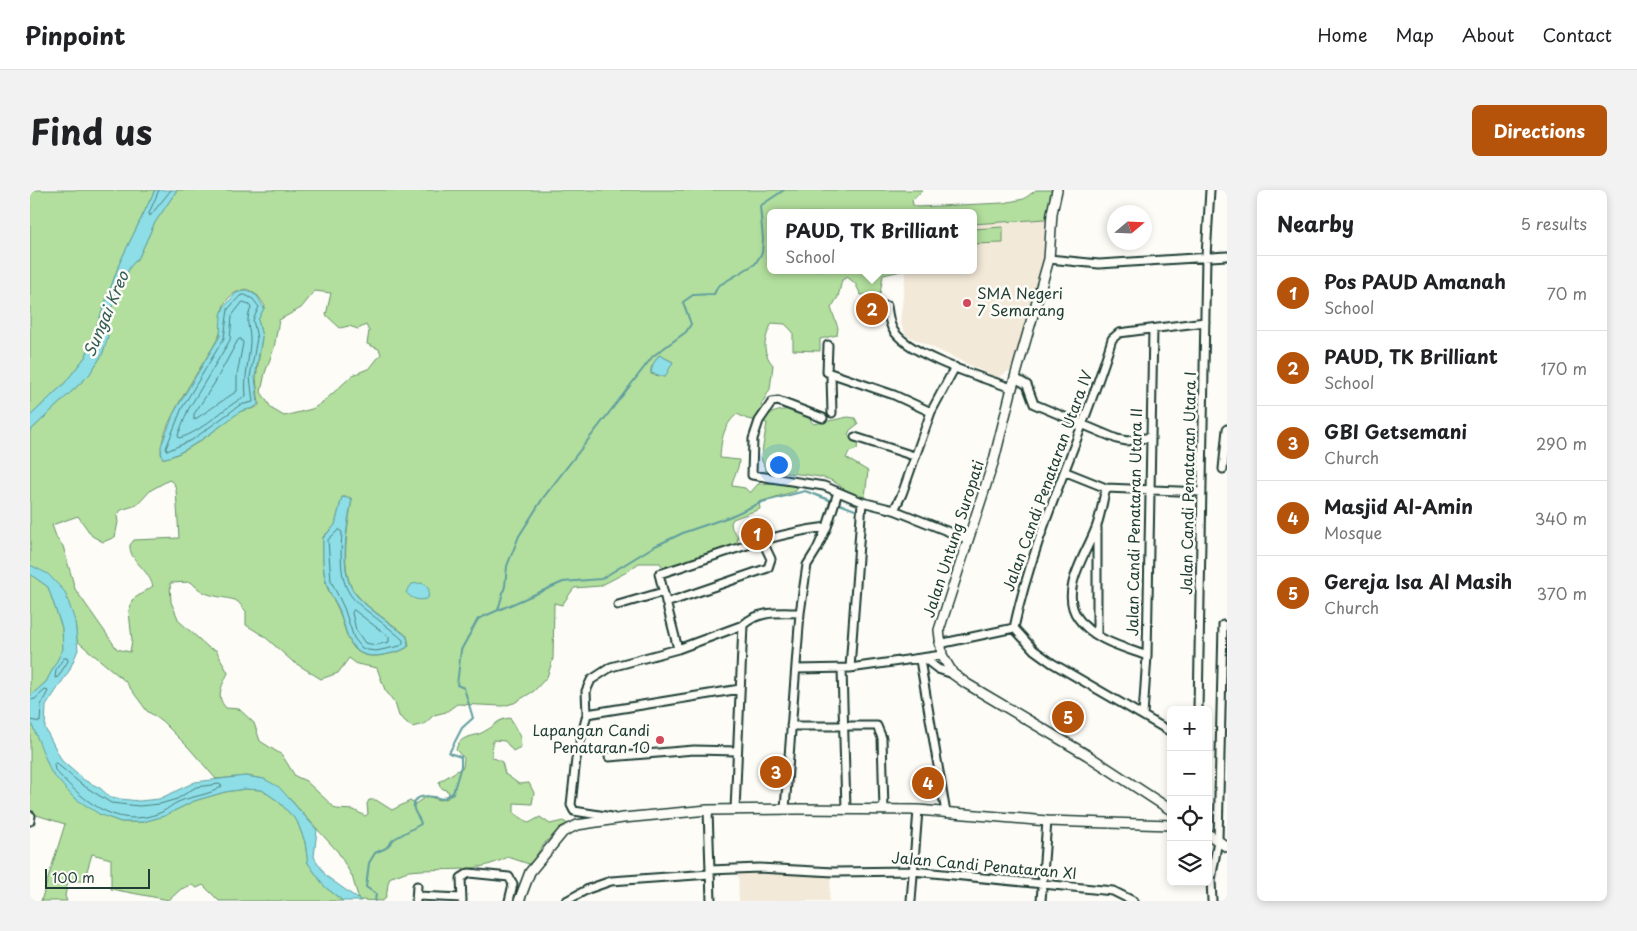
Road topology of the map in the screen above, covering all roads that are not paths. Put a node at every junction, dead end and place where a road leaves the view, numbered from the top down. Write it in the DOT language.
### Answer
graph roads {
  1 [pos="1057,190"];
  2 [pos="1210,190"];
  3 [pos="1206,256"];
  4 [pos="1227,256"];
  5 [pos="1049,259"];
  6 [pos="887,306"];
  7 [pos="1205,322"];
  8 [pos="1153,329"];
  9 [pos="828,346"];
  10 [pos="955,367"];
  11 [pos="832,376"];
  12 [pos="1015,378"];
  13 [pos="1012,388"];
  14 [pos="932,412"];
  15 [pos="832,413"];
  16 [pos="823,418"];
  17 [pos="1083,424"];
  18 [pos="1227,429"];
  19 [pos="855,437"];
  20 [pos="1150,437"];
  21 [pos="914,456"];
  22 [pos="1223,469"];
  23 [pos="1066,472"];
  24 [pos="1106,488"];
  25 [pos="1150,490"];
  26 [pos="1202,492"];
  27 [pos="837,495"];
  28 [pos="862,502"];
  29 [pos="894,510"];
  30 [pos="1097,525"];
  31 [pos="827,527"];
  32 [pos="967,539"];
  33 [pos="762,540"];
  34 [pos="663,592"];
  35 [pos="666,603"];
  36 [pos="618,605"];
  37 [pos="800,613"];
  38 [pos="1223,624"];
  39 [pos="743,626"];
  40 [pos="1014,628"];
  41 [pos="1097,635"];
  42 [pos="939,644"];
  43 [pos="678,649"];
  44 [pos="942,655"];
  45 [pos="1147,656"];
  46 [pos="922,660"];
  47 [pos="842,668"];
  48 [pos="850,668"];
  49 [pos="796,669"];
  50 [pos="953,674"];
  51 [pos="740,689"];
  52 [pos="1198,706"];
  53 [pos="587,714"];
  54 [pos="1143,716"];
  55 [pos="791,726"];
  56 [pos="844,726"];
  57 [pos="1167,730"];
  58 [pos="737,751"];
  59 [pos="608,757"];
  60 [pos="1167,807"];
  61 [pos="785,809"];
  62 [pos="708,810"];
  63 [pos="735,810"];
  64 [pos="846,810"];
  65 [pos="884,810"];
  66 [pos="918,810"];
  67 [pos="946,813"];
  68 [pos="623,818"];
  69 [pos="1047,821"];
  70 [pos="1167,825"];
  71 [pos="1212,836"];
  72 [pos="1218,840"];
  73 [pos="1227,847"];
  74 [pos="913,871"];
  75 [pos="710,872"];
  76 [pos="1042,885"];
  77 [pos="417,886"];
  78 [pos="417,898"];
  79 [pos="462,900"];
  80 [pos="509,901"];
  81 [pos="519,901"];
  82 [pos="566,901"];
  83 [pos="711,901"];
  84 [pos="911,901"];
  85 [pos="1041,901"];
  86 [pos="1134,901"];
  87 [pos="1212,901"];
  1 -- 5 [label="main road, Jalan Untung Suropati"];
  2 -- 3 [label="street, Jalan Candi Penataran Utara I"];
  3 -- 4 [label="street"];
  3 -- 5 [label="street"];
  3 -- 7 [label="street, Jalan Candi Penataran Utara I"];
  5 -- 12 [label="main road, Jalan Untung Suropati"];
  6 -- 10 [label="street"];
  7 -- 8 [label="street, Jalan Candi Penataran Utara IV"];
  7 -- 26 [label="street, Jalan Candi Penataran Utara I"];
  8 -- 17 [label="street, Jalan Candi Penataran Utara IV"];
  8 -- 20 [label="street, Jalan Candi Penataran Utara II"];
  9 -- 11 [label="street"];
  10 -- 13 [label="street"];
  10 -- 14 [label="street"];
  11 -- 14 [label="street"];
  11 -- 15 [label="street"];
  12 -- 13 [label="main road, Jalan Untung Suropati"];
  12 -- 17 [label="street"];
  13 -- 32 [label="main road, Jalan Untung Suropati"];
  14 -- 21 [label="street"];
  16 -- 27 [label="street"];
  17 -- 20 [label="street"];
  17 -- 23 [label="street, Jalan Candi Penataran Utara IV"];
  18 -- 22 [label="street"];
  19 -- 21 [label="street"];
  20 -- 25 [label="street, Jalan Candi Penataran Utara II"];
  21 -- 29 [label="street"];
  23 -- 24 [label="street"];
  23 -- 40 [label="street, Jalan Candi Penataran Utara IV"];
  24 -- 25 [label="street"];
  24 -- 30 [label="street"];
  25 -- 26 [label="street"];
  25 -- 45 [label="street, Jalan Candi Penataran Utara II"];
  26 -- 52 [label="street, Jalan Candi Penataran Utara I"];
  27 -- 28 [label="street"];
  27 -- 31 [label="street"];
  28 -- 29 [label="street"];
  28 -- 48 [label="street"];
  29 -- 32 [label="street"];
  30 -- 41 [label="street"];
  30 -- 41 [label="street"];
  31 -- 33 [label="street"];
  31 -- 37 [label="street"];
  32 -- 42 [label="main road, Jalan Untung Suropati"];
  33 -- 34 [label="street"];
  33 -- 35 [label="street"];
  34 -- 35 [label="street"];
  34 -- 36 [label="street"];
  35 -- 43 [label="street"];
  37 -- 39 [label="street"];
  37 -- 49 [label="street"];
  38 -- 72 [label="street"];
  39 -- 43 [label="street"];
  39 -- 51 [label="street"];
  40 -- 42 [label="street"];
  40 -- 54 [label="street"];
  41 -- 45 [label="street"];
  42 -- 44 [label="main road, Jalan Untung Suropati"];
  43 -- 53 [label="street"];
  44 -- 46 [label="street"];
  44 -- 50 [label="main road, Jalan Untung Suropati"];
  45 -- 54 [label="street, Jalan Candi Penataran Utara II"];
  46 -- 48 [label="street"];
  46 -- 50 [label="street"];
  46 -- 67 [label="street"];
  47 -- 48 [label="street"];
  47 -- 49 [label="street"];
  47 -- 56 [label="street"];
  49 -- 55 [label="street"];
  50 -- 60 [label="main road, Jalan Untung Suropati"];
  51 -- 53 [label="street"];
  51 -- 58 [label="street"];
  53 -- 68 [label="street"];
  54 -- 57 [label="street"];
  55 -- 56 [label="street"];
  55 -- 61 [label="street"];
  56 -- 64 [label="street"];
  56 -- 65 [label="street"];
  58 -- 59 [label="street"];
  58 -- 63 [label="street"];
  61 -- 63 [label="main road"];
  61 -- 64 [label="main road"];
  62 -- 63 [label="main road"];
  62 -- 68 [label="main road"];
  62 -- 75 [label="street"];
  64 -- 65 [label="main road"];
  65 -- 66 [label="main road"];
  66 -- 67 [label="main road"];
  66 -- 74 [label="street"];
  67 -- 69 [label="main road"];
  68 -- 81 [label="main road"];
  69 -- 70 [label="main road"];
  69 -- 76 [label="street"];
  71 -- 72 [label="main road"];
  72 -- 73 [label="main road"];
  72 -- 87 [label="street"];
  74 -- 75 [label="street, Jalan Candi Penataran XI"];
  74 -- 76 [label="street, Jalan Candi Penataran XI"];
  74 -- 84 [label="street"];
  75 -- 82 [label="street, Jalan Candi Penataran XI"];
  75 -- 83 [label="street"];
  76 -- 85 [label="street"];
  76 -- 86 [label="street, Jalan Candi Penataran XI"];
  77 -- 78 [label="street"];
  78 -- 79 [label="street"];
  79 -- 80 [label="street"];
}
